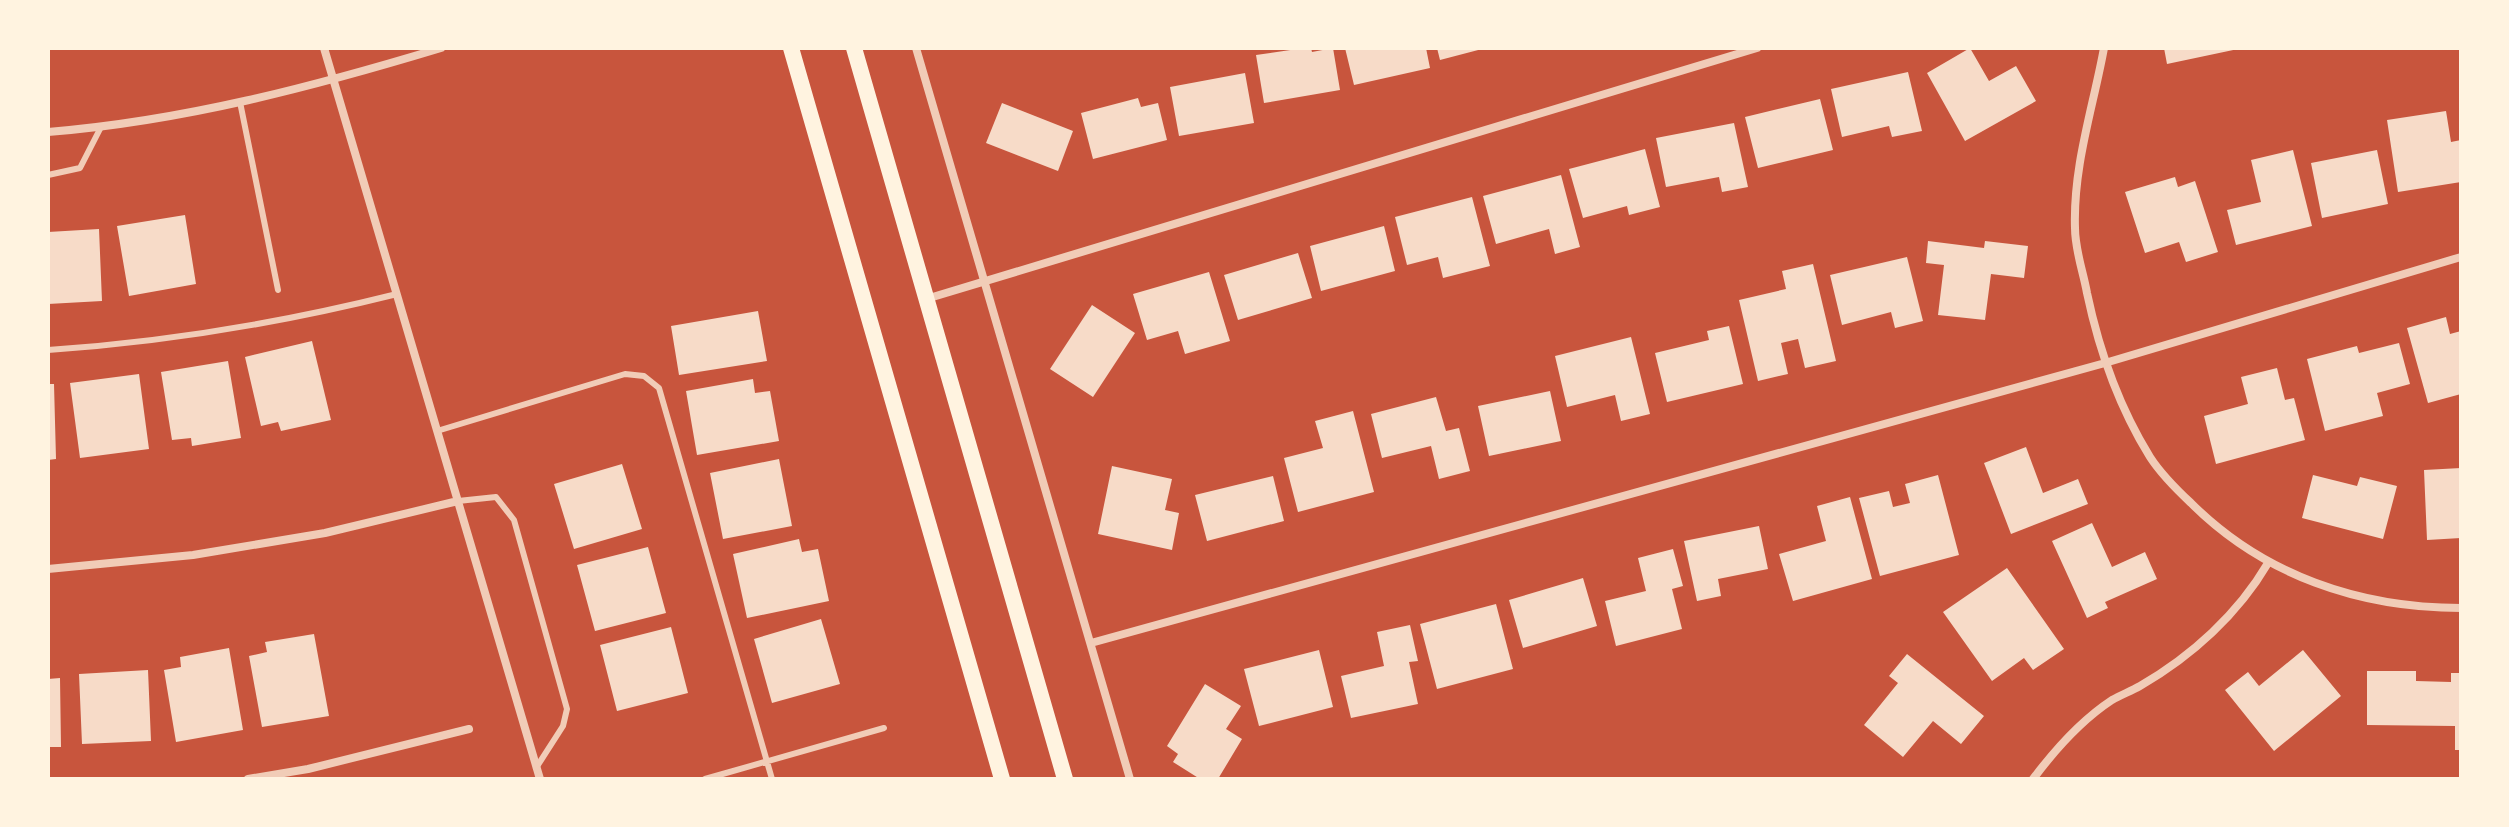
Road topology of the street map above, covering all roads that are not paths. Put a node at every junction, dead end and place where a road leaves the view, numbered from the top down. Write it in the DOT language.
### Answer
graph roads {
  1 [pos="324,48"];
  2 [pos="441,48"];
  3 [pos="791,48"];
  4 [pos="854,48"];
  5 [pos="916,48"];
  6 [pos="1757,48"];
  7 [pos="2104,48"];
  8 [pos="333,80"];
  9 [pos="240,102"];
  10 [pos="101,127"];
  11 [pos="48,132"];
  12 [pos="48,175"];
  13 [pos="2461,257"];
  14 [pos="985,282"];
  15 [pos="278,290"];
  16 [pos="397,294"];
  17 [pos="926,300"];
  18 [pos="48,350"];
  19 [pos="2105,363"];
  20 [pos="437,431"];
  21 [pos="458,501"];
  22 [pos="2268,563"];
  23 [pos="48,569"];
  24 [pos="2461,608"];
  25 [pos="1091,643"];
  26 [pos="884,728"];
  27 [pos="469,729"];
  28 [pos="767,761"];
  29 [pos="536,768"];
  30 [pos="248,779"];
  31 [pos="540,779"];
  32 [pos="705,779"];
  33 [pos="772,779"];
  34 [pos="1002,779"];
  35 [pos="1065,779"];
  36 [pos="1130,779"];
  37 [pos="2033,779"];
  1 -- 8 [label="street"];
  2 -- 8 [label="street"];
  3 -- 34 [label="main road"];
  4 -- 17 [label="main road"];
  5 -- 14 [label="street"];
  6 -- 14 [label="street"];
  7 -- 19 [label="street"];
  8 -- 9 [label="street"];
  8 -- 16 [label="street"];
  9 -- 10 [label="street"];
  9 -- 15 [label="lane"];
  10 -- 11 [label="street"];
  10 -- 12 [label="lane"];
  13 -- 19 [label="street"];
  14 -- 17 [label="street"];
  14 -- 25 [label="street"];
  16 -- 18 [label="lane"];
  16 -- 20 [label="street"];
  17 -- 35 [label="main road"];
  19 -- 22 [label="street"];
  19 -- 25 [label="street"];
  20 -- 21 [label="street"];
  20 -- 28 [label="lane"];
  21 -- 23 [label="street"];
  21 -- 29 [label="street"];
  21 -- 29 [label="lane"];
  22 -- 24 [label="street"];
  22 -- 37 [label="street"];
  25 -- 36 [label="street"];
  26 -- 28 [label="lane"];
  27 -- 30 [label="street"];
  28 -- 32 [label="lane"];
  28 -- 33 [label="lane"];
  29 -- 31 [label="street"];
}
